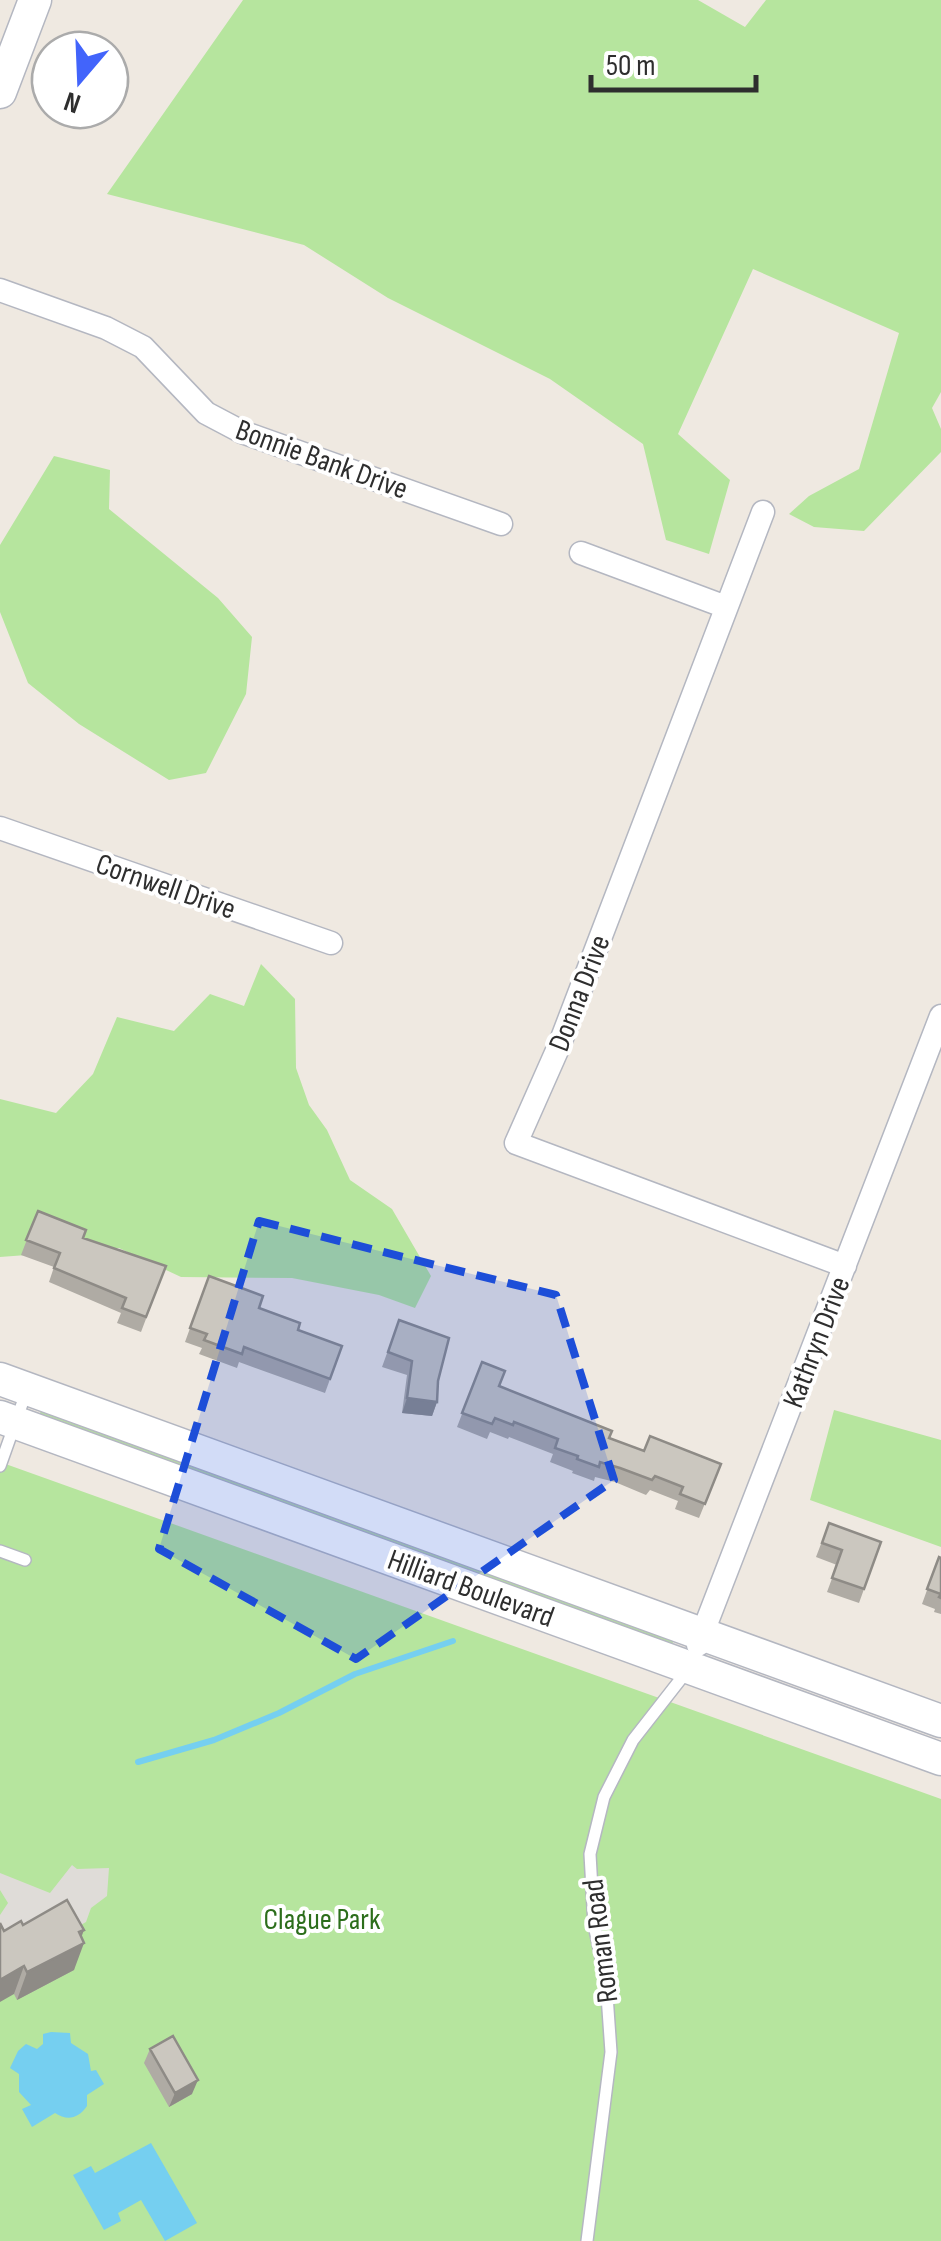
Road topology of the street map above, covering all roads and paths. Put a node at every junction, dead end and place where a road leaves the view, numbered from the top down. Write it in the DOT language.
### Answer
graph roads {
  1 [pos="35,0"];
  2 [pos="0,92"];
  3 [pos="0,290"];
  4 [pos="763,512"];
  5 [pos="501,524"];
  6 [pos="581,553"];
  7 [pos="726,607"];
  8 [pos="0,828"];
  9 [pos="331,943"];
  10 [pos="941,1016"];
  11 [pos="845,1266"];
  12 [pos="14,1384"];
  13 [pos="7,1419"];
  14 [pos="0,1466"];
  15 [pos="0,1551"];
  16 [pos="25,1560"];
  17 [pos="702,1634"];
  18 [pos="689,1668"];
  19 [pos="941,1721"];
  20 [pos="941,1759"];
  21 [pos="587,2241"];
  1 -- 2 [label="main road"];
  3 -- 5 [label="street, Bonnie Bank Drive"];
  4 -- 7 [label="street, Donna Drive"];
  6 -- 7 [label="street"];
  7 -- 11 [label="street, Donna Drive"];
  8 -- 9 [label="street, Cornwell Drive"];
  10 -- 11 [label="street, Kathryn Drive"];
  11 -- 17 [label="street, Kathryn Drive"];
  12 -- 13 [label="lane"];
  12 -- 17 [label="main road, Hilliard Boulevard"];
  13 -- 14 [label="lane"];
  13 -- 18 [label="main road, Hilliard Boulevard"];
  15 -- 16 [label="lane"];
  17 -- 18 [label="street, Kathryn Drive"];
  17 -- 19 [label="main road, Hilliard Boulevard"];
  18 -- 20 [label="main road, Hilliard Boulevard"];
  18 -- 21 [label="lane, Roman Road"];
}
